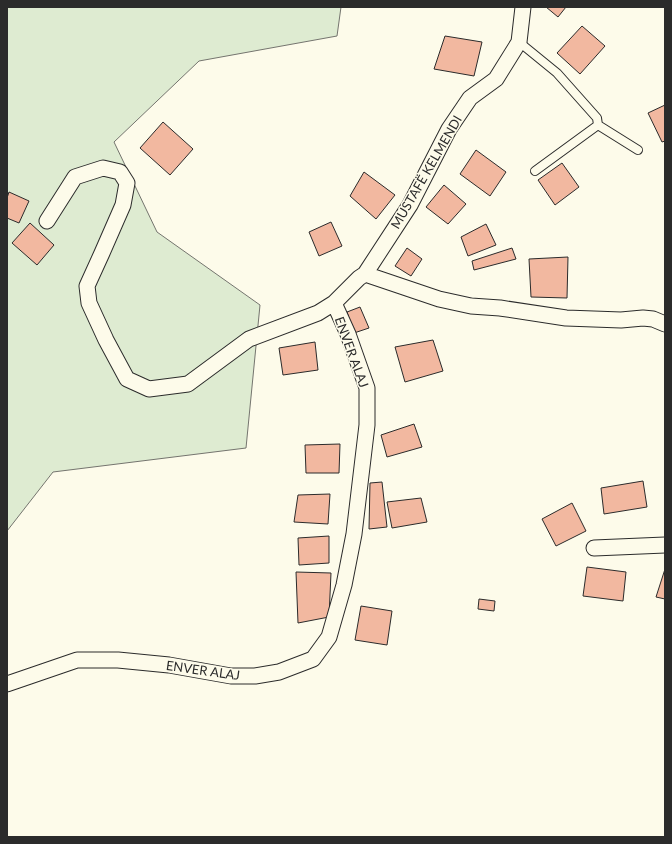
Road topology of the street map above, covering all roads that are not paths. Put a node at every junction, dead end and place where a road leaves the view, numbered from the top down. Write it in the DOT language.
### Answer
graph roads {
  1 [pos="523,7"];
  2 [pos="519,42"];
  3 [pos="598,125"];
  4 [pos="638,150"];
  5 [pos="535,171"];
  6 [pos="47,221"];
  7 [pos="365,274"];
  8 [pos="334,303"];
  9 [pos="665,324"];
  10 [pos="665,546"];
  11 [pos="594,548"];
  12 [pos="7,684"];
  1 -- 2 [label="street, MUSTAFË KELMENDI"];
  2 -- 3 [label="lane"];
  2 -- 7 [label="street, MUSTAFË KELMENDI"];
  3 -- 4 [label="lane"];
  3 -- 5 [label="lane"];
  6 -- 8 [label="street, ENVER ALAJ"];
  7 -- 8 [label="street, MUSTAFË KELMENDI"];
  7 -- 9 [label="street"];
  8 -- 12 [label="street, ENVER ALAJ"];
  10 -- 11 [label="street"];
}
